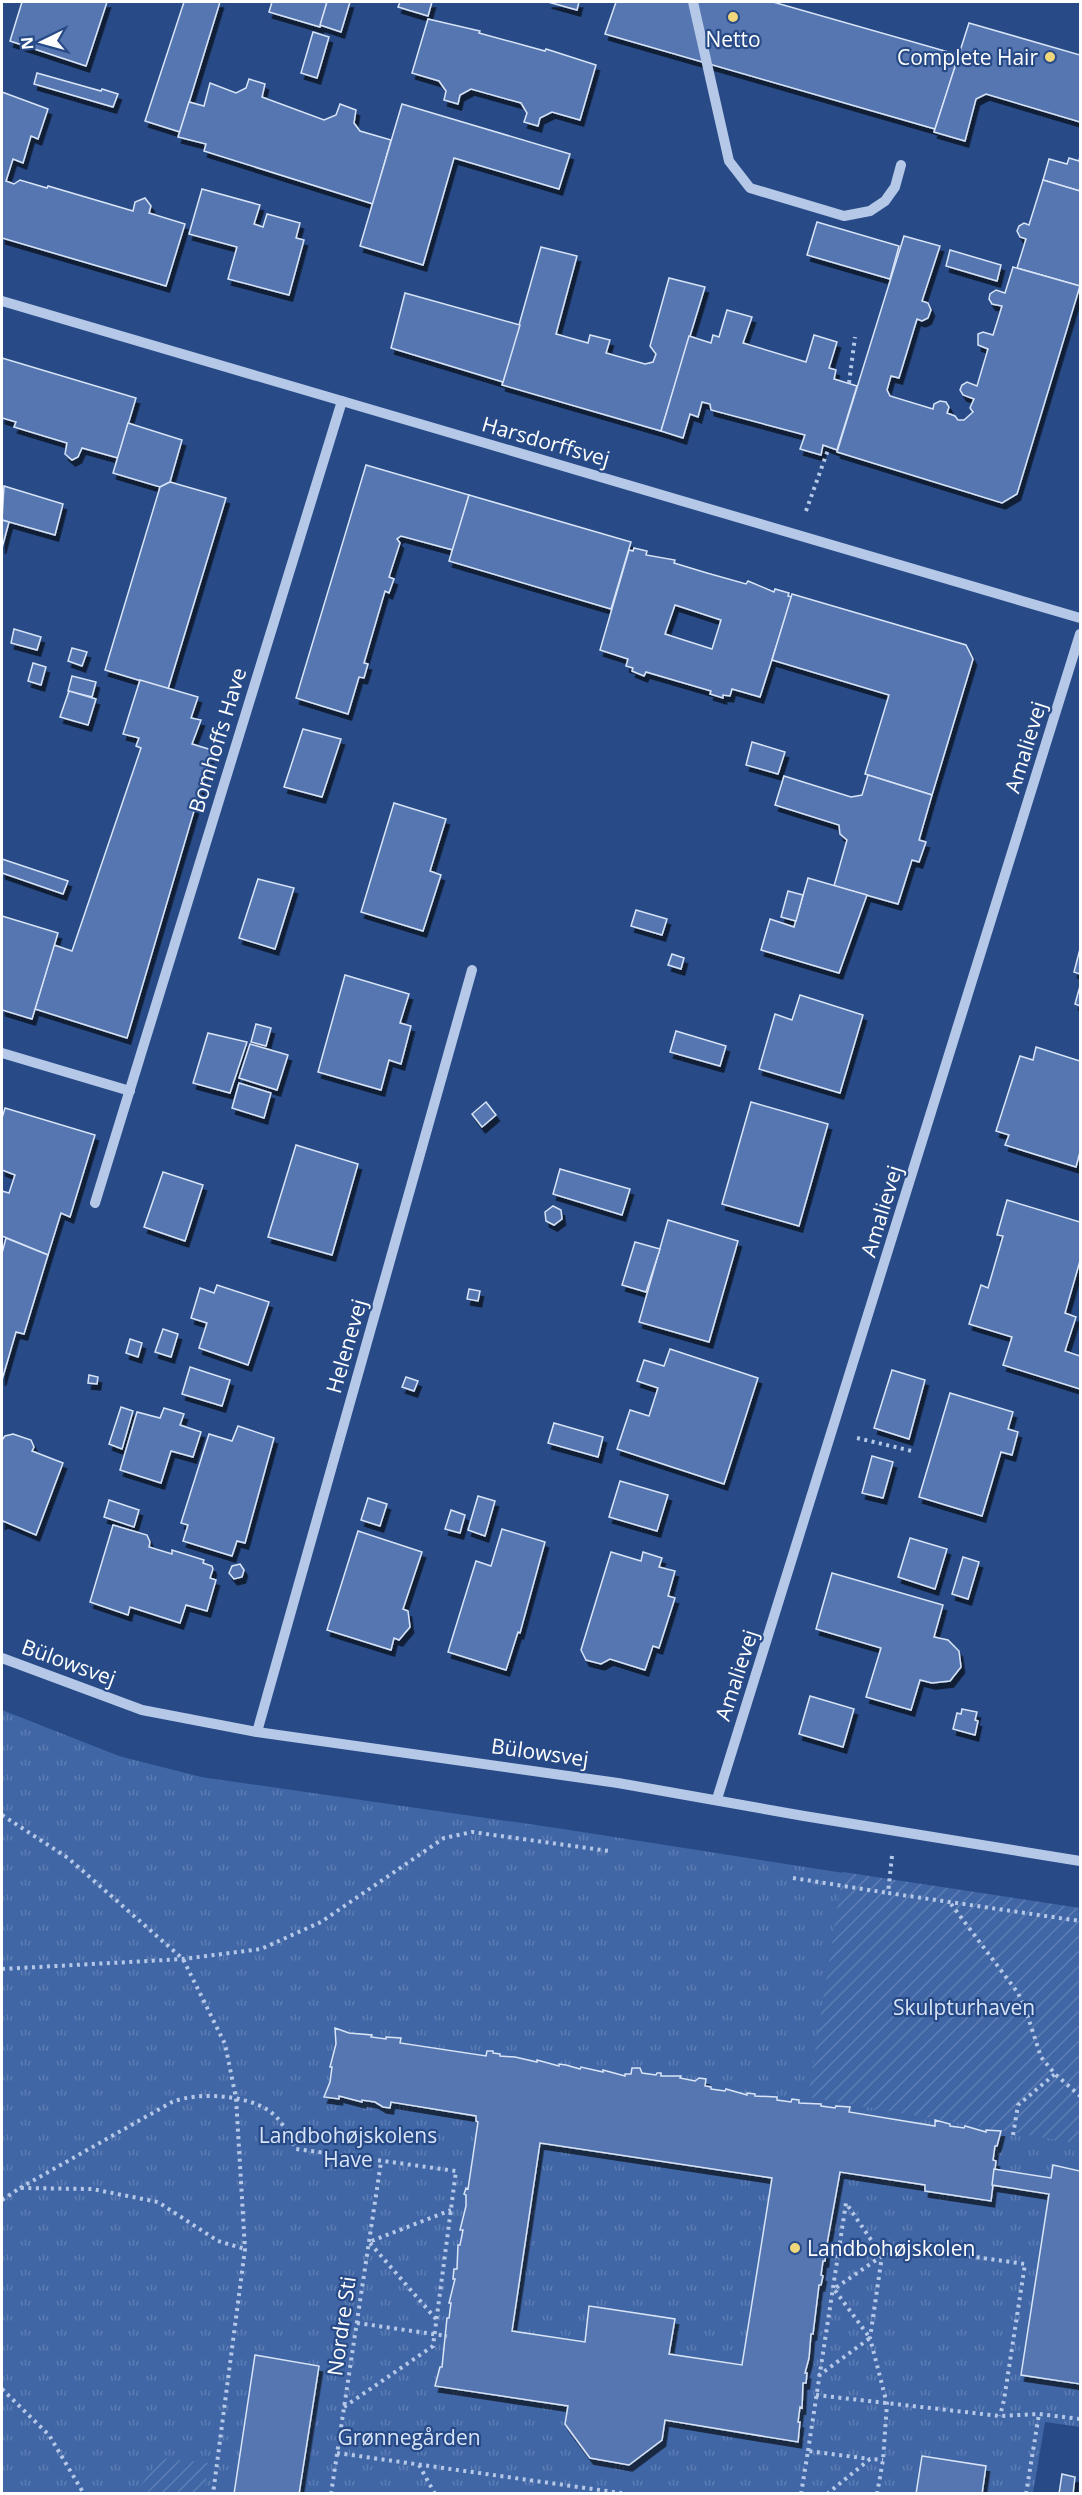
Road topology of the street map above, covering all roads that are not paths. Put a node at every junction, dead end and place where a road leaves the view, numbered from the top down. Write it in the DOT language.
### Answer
graph roads {
  1 [pos="693,2"];
  2 [pos="901,165"];
  3 [pos="2,301"];
  4 [pos="342,401"];
  5 [pos="1080,618"];
  6 [pos="1080,634"];
  7 [pos="472,970"];
  8 [pos="2,1053"];
  9 [pos="130,1091"];
  10 [pos="95,1203"];
  11 [pos="2,1658"];
  12 [pos="257,1732"];
  13 [pos="717,1799"];
  14 [pos="1080,1862"];
  1 -- 2 [label="street"];
  3 -- 4 [label="street, Harsdorffsvej"];
  4 -- 5 [label="street, Harsdorffsvej"];
  4 -- 9 [label="street, Bomhoffs Have"];
  6 -- 13 [label="street, Amalievej"];
  7 -- 12 [label="street, Helenevej"];
  8 -- 9 [label="street"];
  9 -- 10 [label="street, Bomhoffs Have"];
  11 -- 12 [label="street, Bülowsvej"];
  12 -- 13 [label="street, Bülowsvej"];
  13 -- 14 [label="street, Bülowsvej"];
}
